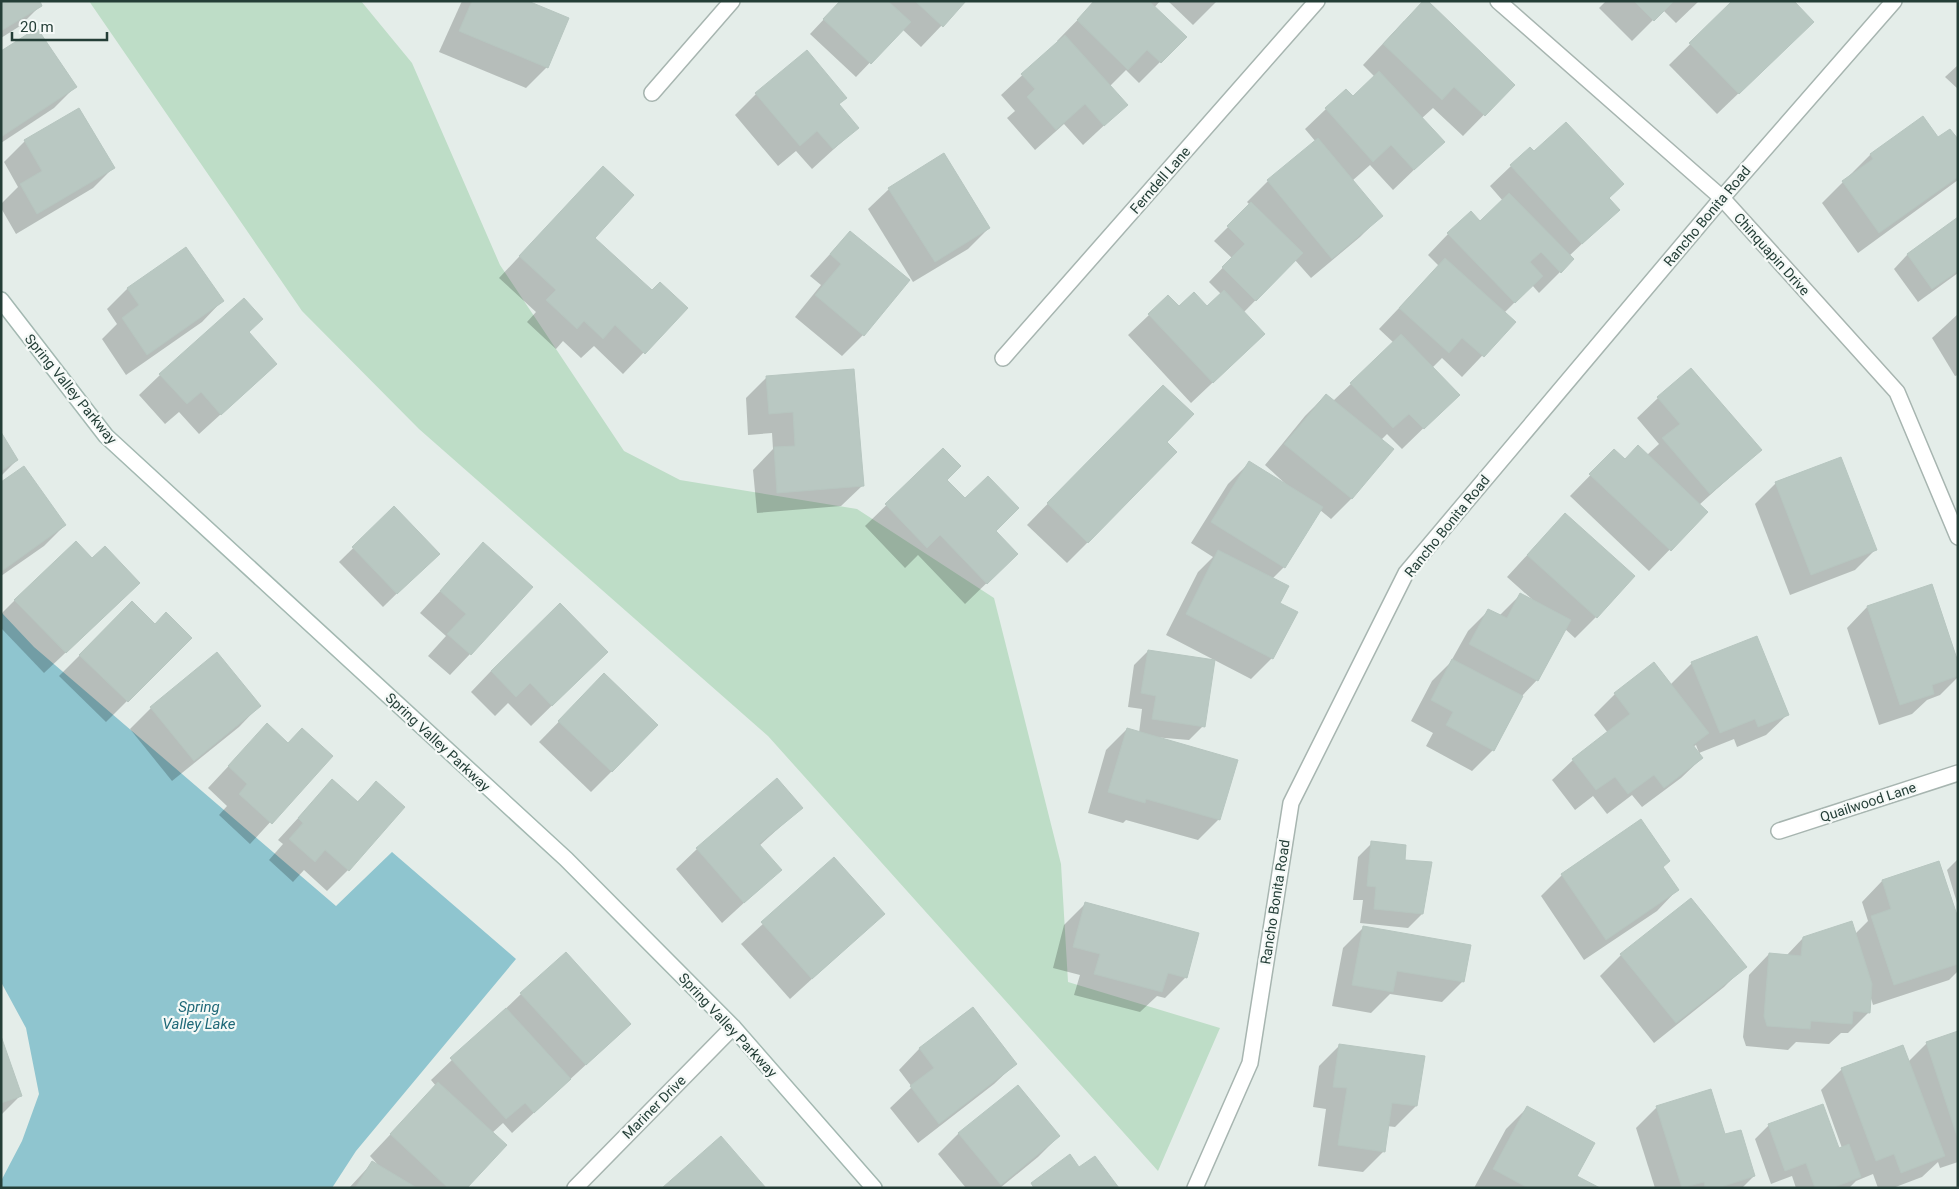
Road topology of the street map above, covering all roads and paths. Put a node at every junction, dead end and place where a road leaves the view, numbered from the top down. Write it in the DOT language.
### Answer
graph roads {
  1 [pos="732,1"];
  2 [pos="1316,1"];
  3 [pos="1498,1"];
  4 [pos="1894,1"];
  5 [pos="652,93"];
  6 [pos="1722,198"];
  7 [pos="1,300"];
  8 [pos="1003,358"];
  9 [pos="1958,537"];
  10 [pos="1958,773"];
  11 [pos="1779,831"];
  12 [pos="733,1027"];
  13 [pos="575,1188"];
  14 [pos="874,1188"];
  15 [pos="1195,1188"];
  1 -- 5 [label="street"];
  2 -- 8 [label="street, Ferndell Lane"];
  3 -- 6 [label="street, Chinquapin Drive"];
  4 -- 6 [label="street, Rancho Bonita Road"];
  6 -- 9 [label="street, Chinquapin Drive"];
  6 -- 15 [label="street, Rancho Bonita Road"];
  7 -- 12 [label="street, Spring Valley Parkway"];
  10 -- 11 [label="street, Quailwood Lane"];
  12 -- 13 [label="street, Mariner Drive"];
  12 -- 14 [label="street, Spring Valley Parkway"];
}
